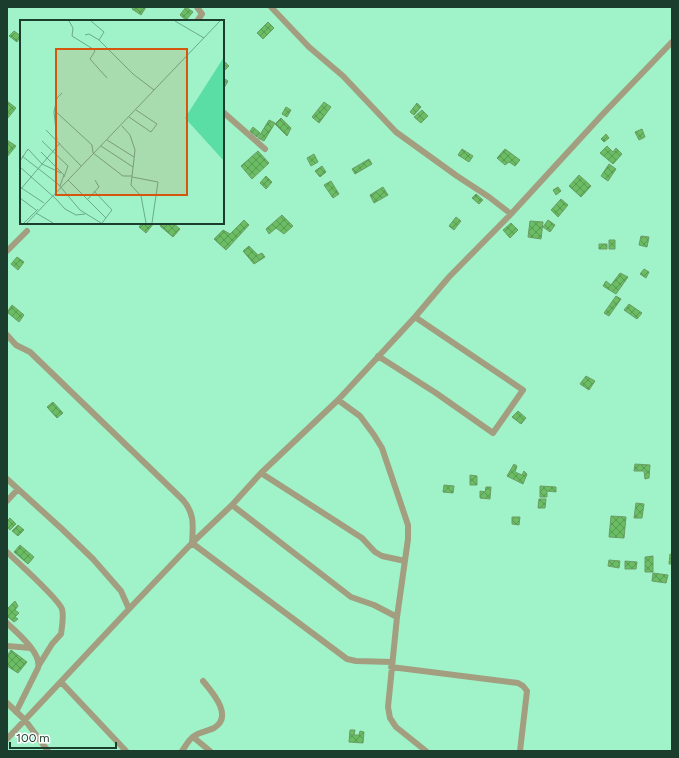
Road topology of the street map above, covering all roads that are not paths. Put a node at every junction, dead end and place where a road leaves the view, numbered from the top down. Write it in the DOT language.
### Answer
graph roads {
  1 [pos="197,7"];
  2 [pos="271,7"];
  3 [pos="198,20"];
  4 [pos="672,42"];
  5 [pos="224,113"];
  6 [pos="265,150"];
  7 [pos="511,214"];
  8 [pos="27,231"];
  9 [pos="7,251"];
  10 [pos="415,317"];
  11 [pos="7,335"];
  12 [pos="378,356"];
  13 [pos="338,400"];
  14 [pos="261,473"];
  15 [pos="7,479"];
  16 [pos="18,489"];
  17 [pos="7,501"];
  18 [pos="232,505"];
  19 [pos="192,543"];
  20 [pos="7,552"];
  21 [pos="405,562"];
  22 [pos="128,609"];
  23 [pos="397,617"];
  24 [pos="7,623"];
  25 [pos="7,646"];
  26 [pos="31,648"];
  27 [pos="392,664"];
  28 [pos="39,665"];
  29 [pos="203,681"];
  30 [pos="61,682"];
  31 [pos="7,703"];
  32 [pos="16,712"];
  33 [pos="25,720"];
  34 [pos="193,737"];
  35 [pos="7,739"];
  36 [pos="48,751"];
  37 [pos="126,751"];
  38 [pos="182,751"];
  39 [pos="210,751"];
  40 [pos="426,751"];
  41 [pos="520,751"];
  1 -- 3 [label="street"];
  2 -- 7 [label="street"];
  4 -- 7 [label="street"];
  5 -- 6 [label="street"];
  7 -- 10 [label="street"];
  8 -- 9 [label="street"];
  10 -- 12 [label="street"];
  10 -- 12 [label="street"];
  11 -- 19 [label="street"];
  12 -- 13 [label="street"];
  13 -- 14 [label="street"];
  13 -- 21 [label="street"];
  14 -- 18 [label="street"];
  14 -- 21 [label="street"];
  15 -- 16 [label="street"];
  16 -- 17 [label="street"];
  16 -- 22 [label="street"];
  18 -- 19 [label="street"];
  18 -- 23 [label="street"];
  19 -- 22 [label="street"];
  19 -- 27 [label="street"];
  20 -- 28 [label="street"];
  21 -- 23 [label="street"];
  22 -- 30 [label="street"];
  23 -- 27 [label="street"];
  24 -- 26 [label="street"];
  25 -- 26 [label="street"];
  26 -- 28 [label="street"];
  27 -- 40 [label="street"];
  27 -- 41 [label="street"];
  28 -- 32 [label="street"];
  29 -- 34 [label="street"];
  30 -- 33 [label="street"];
  30 -- 37 [label="street"];
  31 -- 32 [label="street"];
  32 -- 33 [label="street"];
  33 -- 35 [label="street"];
  33 -- 36 [label="street"];
  34 -- 38 [label="street"];
  34 -- 39 [label="street"];
}
